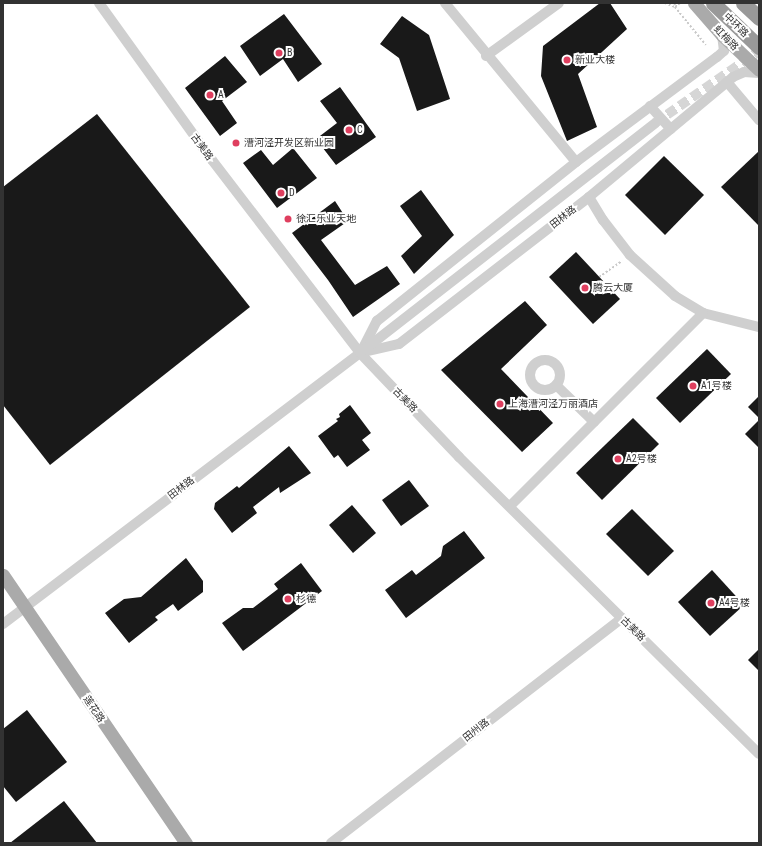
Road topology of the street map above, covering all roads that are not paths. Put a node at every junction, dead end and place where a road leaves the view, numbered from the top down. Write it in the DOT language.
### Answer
graph roads {
  1 [pos="99,3"];
  2 [pos="445,3"];
  3 [pos="559,3"];
  4 [pos="694,3"];
  5 [pos="713,3"];
  6 [pos="743,3"];
  7 [pos="759,18"];
  8 [pos="722,35"];
  9 [pos="759,47"];
  10 [pos="486,56"];
  11 [pos="759,71"];
  12 [pos="727,82"];
  13 [pos="650,106"];
  14 [pos="759,120"];
  15 [pos="655,123"];
  16 [pos="671,129"];
  17 [pos="576,162"];
  18 [pos="589,197"];
  19 [pos="704,313"];
  20 [pos="759,327"];
  21 [pos="360,353"];
  22 [pos="556,385"];
  23 [pos="594,422"];
  24 [pos="510,506"];
  25 [pos="3,574"];
  26 [pos="25,606"];
  27 [pos="622,618"];
  28 [pos="3,624"];
  29 [pos="759,754"];
  30 [pos="186,843"];
  31 [pos="331,843"];
  1 -- 21 [label="street, 古美路"];
  2 -- 10 [label="street"];
  3 -- 10 [label="street"];
  4 -- 8 [label="main road, 虹梅路"];
  5 -- 9 [label="highway, 中环路"];
  6 -- 7 [label="highway, 中环路"];
  8 -- 11 [label="main road, 虹梅路"];
  8 -- 13 [label="street, 田林路"];
  10 -- 17 [label="street"];
  11 -- 12 [label="street, 田林路"];
  12 -- 14 [label="street"];
  12 -- 16 [label="street, 田林路"];
  13 -- 16 [label="street"];
  13 -- 17 [label="street, 田林路"];
  15 -- 21 [label="street, 田林路"];
  16 -- 18 [label="street, 田林路"];
  17 -- 21 [label="street, 田林路"];
  18 -- 19 [label="street"];
  18 -- 21 [label="street, 田林路"];
  19 -- 20 [label="street"];
  19 -- 23 [label="street"];
  21 -- 24 [label="street, 古美路"];
  21 -- 26 [label="street, 田林路"];
  22 -- 23 [label="street"];
  23 -- 24 [label="street"];
  24 -- 27 [label="street, 古美路"];
  25 -- 26 [label="main road, 莲花路"];
  26 -- 28 [label="street, 田林路"];
  26 -- 30 [label="main road, 莲花路"];
  27 -- 29 [label="street, 古美路"];
  27 -- 31 [label="street, 田州路"];
}
